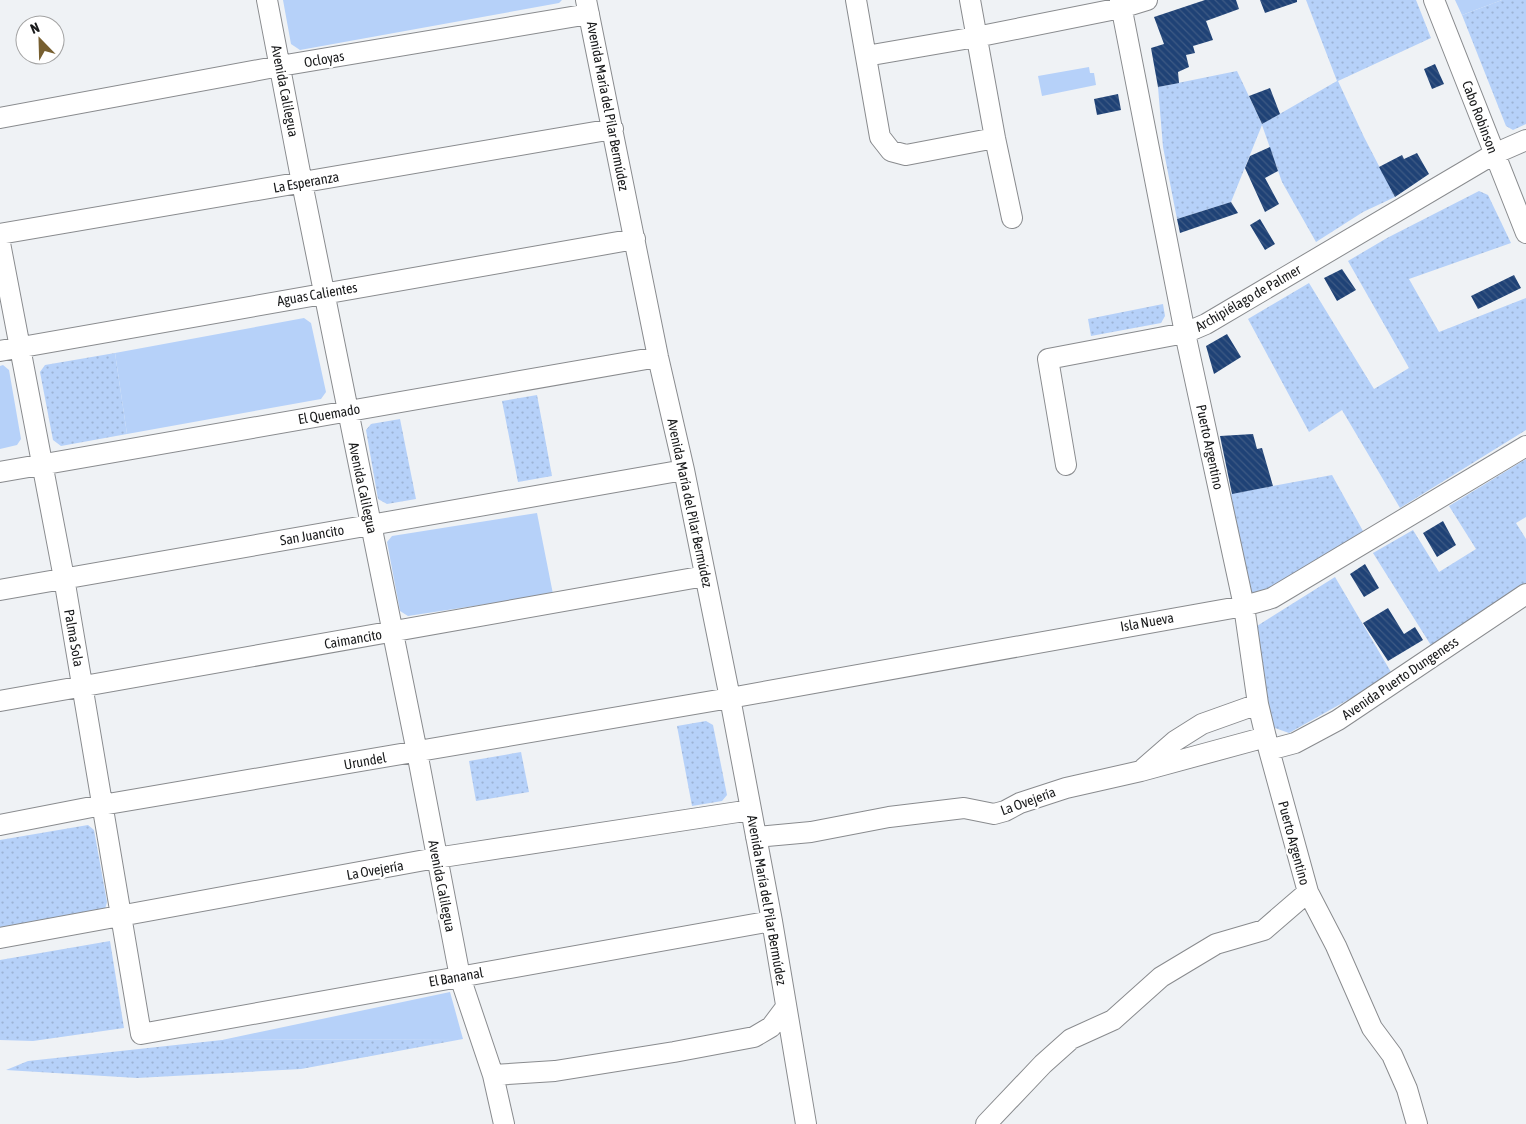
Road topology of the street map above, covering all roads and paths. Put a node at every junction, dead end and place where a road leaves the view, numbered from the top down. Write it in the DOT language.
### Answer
graph roads {
  1 [pos="267,0"];
  2 [pos="856,0"];
  3 [pos="970,0"];
  4 [pos="1147,0"];
  5 [pos="1434,0"];
  6 [pos="1120,4"];
  7 [pos="588,7"];
  8 [pos="976,37"];
  9 [pos="866,56"];
  10 [pos="280,66"];
  11 [pos="0,118"];
  12 [pos="613,129"];
  13 [pos="995,138"];
  14 [pos="1526,140"];
  15 [pos="1494,154"];
  16 [pos="302,183"];
  17 [pos="1012,218"];
  18 [pos="1526,233"];
  19 [pos="0,234"];
  20 [pos="635,239"];
  21 [pos="0,243"];
  22 [pos="324,293"];
  23 [pos="1185,333"];
  24 [pos="10,349"];
  25 [pos="658,357"];
  26 [pos="348,411"];
  27 [pos="1526,446"];
  28 [pos="42,464"];
  29 [pos="1066,465"];
  30 [pos="684,470"];
  31 [pos="0,472"];
  32 [pos="371,524"];
  33 [pos="705,576"];
  34 [pos="64,578"];
  35 [pos="0,590"];
  36 [pos="1526,594"];
  37 [pos="1244,606"];
  38 [pos="392,632"];
  39 [pos="82,686"];
  40 [pos="730,698"];
  41 [pos="0,701"];
  42 [pos="1258,704"];
  43 [pos="1268,743"];
  44 [pos="417,752"];
  45 [pos="1140,771"];
  46 [pos="102,805"];
  47 [pos="751,810"];
  48 [pos="0,825"];
  49 [pos="756,837"];
  50 [pos="436,858"];
  51 [pos="1308,892"];
  52 [pos="121,916"];
  53 [pos="772,921"];
  54 [pos="0,938"];
  55 [pos="460,977"];
  56 [pos="786,1006"];
  57 [pos="141,1034"];
  58 [pos="493,1075"];
  59 [pos="504,1124"];
  60 [pos="806,1124"];
  61 [pos="986,1124"];
  62 [pos="1417,1124"];
  1 -- 10 [label="street, Avenida Calilegua"];
  2 -- 9 [label="street"];
  3 -- 8 [label="street"];
  4 -- 6 [label="street"];
  5 -- 15 [label="street, Cabo Robinson"];
  6 -- 8 [label="street"];
  6 -- 23 [label="street, Puerto Argentino"];
  7 -- 10 [label="street, Ocloyas"];
  7 -- 12 [label="street, Avenida María del Pilar Bermúdez"];
  8 -- 9 [label="street"];
  8 -- 13 [label="street"];
  9 -- 13 [label="street"];
  10 -- 11 [label="street, Ocloyas"];
  10 -- 16 [label="street, Avenida Calilegua"];
  12 -- 16 [label="street, La Esperanza"];
  12 -- 20 [label="street, Avenida María del Pilar Bermúdez"];
  13 -- 17 [label="street"];
  14 -- 15 [label="street, Archipiélago de Palmer"];
  15 -- 18 [label="street, Cabo Robinson"];
  15 -- 23 [label="street, Archipiélago de Palmer"];
  16 -- 19 [label="street, La Esperanza"];
  16 -- 22 [label="street, Avenida Calilegua"];
  20 -- 22 [label="street, Aguas Calientes"];
  20 -- 25 [label="street, Avenida María del Pilar Bermúdez"];
  21 -- 24 [label="street, Palma Sola"];
  22 -- 24 [label="street, Aguas Calientes"];
  22 -- 26 [label="street, Avenida Calilegua"];
  23 -- 29 [label="street, Archipiélago de Palmer"];
  23 -- 37 [label="street, Puerto Argentino"];
  24 -- 28 [label="street, Palma Sola"];
  25 -- 26 [label="street, El Quemado"];
  25 -- 30 [label="street, Avenida María del Pilar Bermúdez"];
  26 -- 28 [label="street, El Quemado"];
  26 -- 32 [label="street, Avenida Calilegua"];
  27 -- 37 [label="street, Isla Nueva"];
  28 -- 31 [label="street, El Quemado"];
  28 -- 34 [label="street, Palma Sola"];
  30 -- 32 [label="street, San Juancito"];
  30 -- 33 [label="street, Avenida María del Pilar Bermúdez"];
  32 -- 34 [label="street, San Juancito"];
  32 -- 38 [label="street, Avenida Calilegua"];
  33 -- 38 [label="street, Caimancito"];
  33 -- 40 [label="street, Avenida María del Pilar Bermúdez"];
  34 -- 35 [label="street, San Juancito"];
  34 -- 39 [label="street, Palma Sola"];
  36 -- 43 [label="street, Avenida Puerto Dungeness"];
  37 -- 40 [label="street, Isla Nueva"];
  37 -- 42 [label="street, Puerto Argentino"];
  38 -- 39 [label="street, Caimancito"];
  38 -- 44 [label="street, Avenida Calilegua"];
  39 -- 41 [label="street, Caimancito"];
  39 -- 46 [label="street, Palma Sola"];
  40 -- 44 [label="street, Urundel"];
  40 -- 47 [label="street, Avenida María del Pilar Bermúdez"];
  42 -- 43 [label="street, Puerto Argentino"];
  42 -- 45 [label="street"];
  43 -- 45 [label="street, La Ovejería"];
  43 -- 51 [label="street, Puerto Argentino"];
  44 -- 46 [label="street, Urundel"];
  44 -- 50 [label="street, Avenida Calilegua"];
  45 -- 49 [label="street, La Ovejería"];
  46 -- 48 [label="street, Urundel"];
  46 -- 52 [label="street, Palma Sola"];
  47 -- 49 [label="street, Avenida María del Pilar Bermúdez"];
  47 -- 50 [label="street, La Ovejería"];
  49 -- 53 [label="street, Avenida María del Pilar Bermúdez"];
  50 -- 52 [label="street, La Ovejería"];
  50 -- 55 [label="street, Avenida Calilegua"];
  51 -- 61 [label="street"];
  51 -- 62 [label="street, Puerto Argentino"];
  52 -- 54 [label="street, La Ovejería"];
  52 -- 57 [label="street, Palma Sola"];
  53 -- 55 [label="street, El Bananal"];
  53 -- 56 [label="street, Avenida María del Pilar Bermúdez"];
  55 -- 57 [label="street, El Bananal"];
  55 -- 58 [label="street, Avenida Calilegua"];
  56 -- 58 [label="street"];
  56 -- 60 [label="street, Avenida María del Pilar Bermúdez"];
  58 -- 59 [label="street, Avenida Calilegua"];
}
